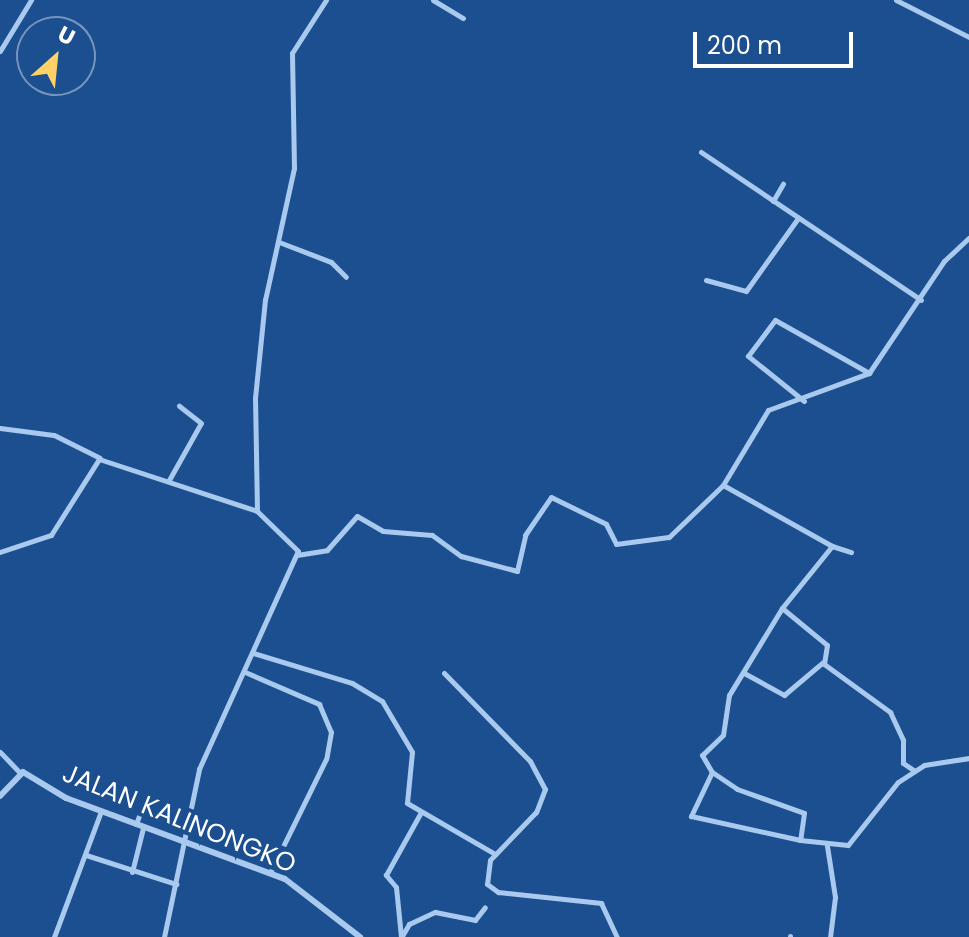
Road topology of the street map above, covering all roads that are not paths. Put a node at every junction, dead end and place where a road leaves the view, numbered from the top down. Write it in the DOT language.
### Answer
graph roads {
  1 [pos="31,0"];
  2 [pos="326,0"];
  3 [pos="433,0"];
  4 [pos="896,0"];
  5 [pos="463,18"];
  6 [pos="969,37"];
  7 [pos="0,51"];
  8 [pos="701,152"];
  9 [pos="783,184"];
  10 [pos="773,201"];
  11 [pos="798,218"];
  12 [pos="969,238"];
  13 [pos="279,242"];
  14 [pos="346,277"];
  15 [pos="706,280"];
  16 [pos="921,300"];
  17 [pos="869,373"];
  18 [pos="804,402"];
  19 [pos="179,406"];
  20 [pos="0,428"];
  21 [pos="103,459"];
  22 [pos="169,480"];
  23 [pos="723,485"];
  24 [pos="257,511"];
  25 [pos="832,546"];
  26 [pos="0,552"];
  27 [pos="851,552"];
  28 [pos="297,555"];
  29 [pos="782,608"];
  30 [pos="253,653"];
  31 [pos="823,662"];
  32 [pos="245,672"];
  33 [pos="444,673"];
  34 [pos="744,673"];
  35 [pos="0,752"];
  36 [pos="969,758"];
  37 [pos="915,771"];
  38 [pos="19,772"];
  39 [pos="712,772"];
  40 [pos="0,796"];
  41 [pos="146,796"];
  42 [pos="101,811"];
  43 [pos="421,812"];
  44 [pos="135,825"];
  45 [pos="143,828"];
  46 [pos="800,840"];
  47 [pos="182,843"];
  48 [pos="827,846"];
  49 [pos="495,854"];
  50 [pos="86,855"];
  51 [pos="132,872"];
  52 [pos="270,873"];
  53 [pos="176,884"];
  54 [pos="485,907"];
  55 [pos="54,937"];
  56 [pos="164,937"];
  57 [pos="360,937"];
  58 [pos="402,937"];
  59 [pos="617,937"];
  60 [pos="830,937"];
  1 -- 7 [label="street"];
  2 -- 13 [label="street"];
  3 -- 5 [label="street"];
  4 -- 6 [label="street"];
  8 -- 10 [label="street"];
  9 -- 10 [label="street"];
  10 -- 11 [label="street"];
  11 -- 15 [label="street"];
  11 -- 16 [label="street"];
  12 -- 16 [label="street"];
  13 -- 14 [label="street"];
  13 -- 24 [label="street"];
  16 -- 17 [label="street"];
  17 -- 18 [label="street"];
  17 -- 18 [label="street"];
  18 -- 23 [label="street"];
  19 -- 22 [label="street"];
  20 -- 21 [label="street"];
  21 -- 22 [label="street"];
  21 -- 26 [label="street"];
  22 -- 24 [label="street"];
  23 -- 25 [label="street"];
  23 -- 28 [label="street"];
  24 -- 28 [label="street"];
  25 -- 27 [label="street"];
  25 -- 29 [label="street"];
  28 -- 30 [label="street"];
  29 -- 31 [label="street"];
  29 -- 34 [label="street"];
  30 -- 32 [label="street"];
  30 -- 43 [label="street"];
  31 -- 34 [label="street"];
  31 -- 37 [label="street"];
  32 -- 47 [label="street"];
  32 -- 52 [label="street"];
  33 -- 49 [label="street"];
  34 -- 39 [label="street"];
  35 -- 38 [label="street"];
  36 -- 37 [label="street"];
  37 -- 48 [label="street"];
  38 -- 40 [label="street"];
  38 -- 42 [label="street, JALAN KALINONGKO"];
  39 -- 46 [label="street"];
  39 -- 46 [label="street"];
  41 -- 44 [label="street"];
  42 -- 44 [label="street, JALAN KALINONGKO"];
  42 -- 50 [label="street"];
  43 -- 49 [label="street"];
  43 -- 58 [label="street"];
  44 -- 45 [label="street, JALAN KALINONGKO"];
  45 -- 47 [label="street, JALAN KALINONGKO"];
  45 -- 51 [label="street"];
  46 -- 48 [label="street"];
  47 -- 52 [label="street, JALAN KALINONGKO"];
  47 -- 53 [label="street"];
  48 -- 60 [label="street"];
  49 -- 59 [label="street"];
  50 -- 51 [label="street"];
  50 -- 55 [label="street"];
  51 -- 53 [label="street"];
  52 -- 57 [label="street, JALAN KALINONGKO"];
  53 -- 56 [label="street"];
  54 -- 58 [label="street"];
}
